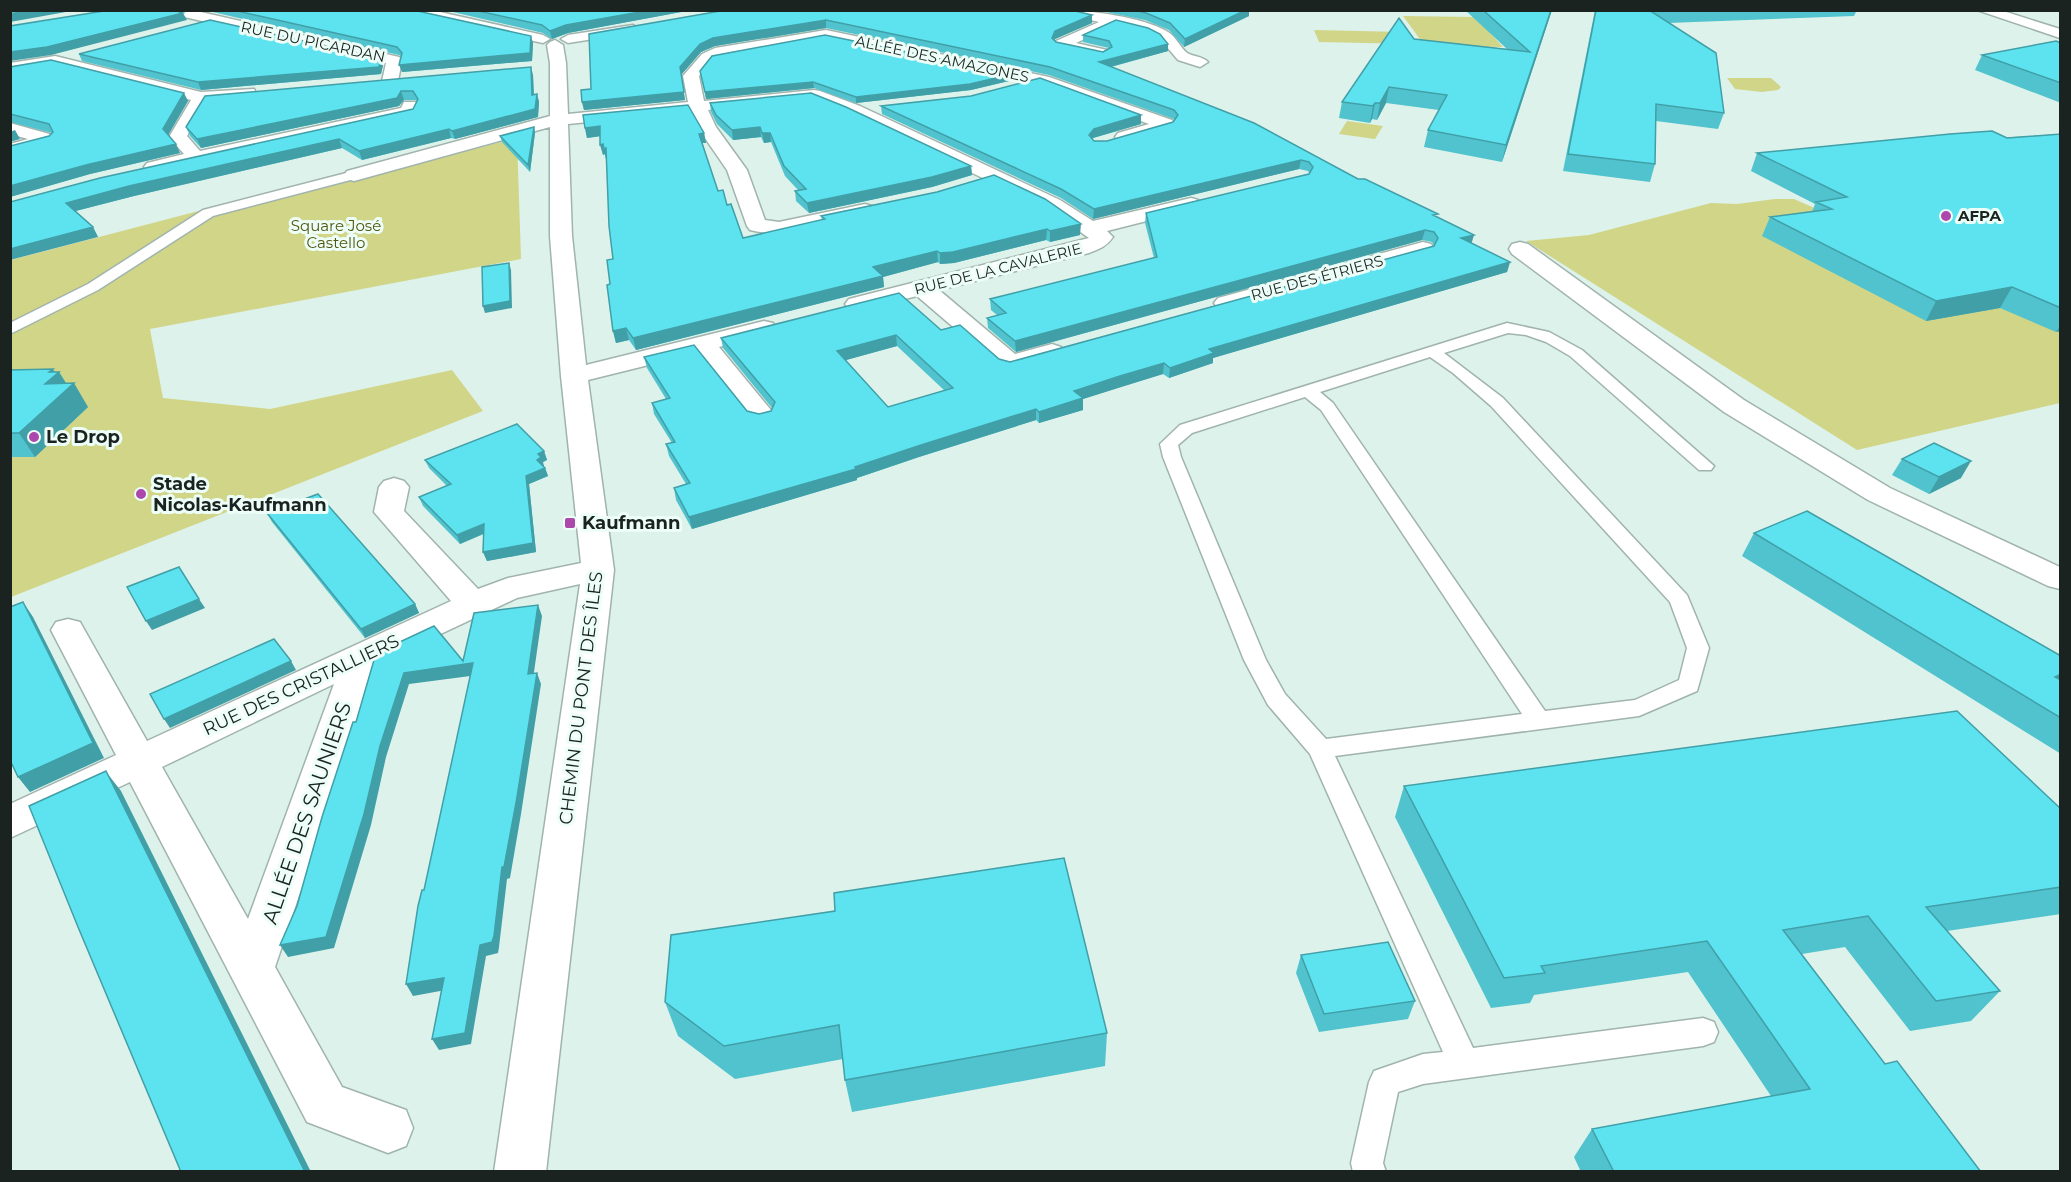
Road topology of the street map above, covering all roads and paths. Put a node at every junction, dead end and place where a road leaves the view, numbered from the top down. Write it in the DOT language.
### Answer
graph roads {
  1 [pos="171,10"];
  2 [pos="250,10"];
  3 [pos="409,10"];
  4 [pos="1066,10"];
  5 [pos="1984,10"];
  6 [pos="2018,10"];
  7 [pos="212,20"];
  8 [pos="1113,21"];
  9 [pos="2061,24"];
  10 [pos="646,26"];
  11 [pos="179,29"];
  12 [pos="2061,34"];
  13 [pos="554,51"];
  14 [pos="89,52"];
  15 [pos="1102,52"];
  16 [pos="55,61"];
  17 [pos="1200,62"];
  18 [pos="10,68"];
  19 [pos="799,79"];
  20 [pos="1043,80"];
  21 [pos="390,81"];
  22 [pos="1002,90"];
  23 [pos="269,91"];
  24 [pos="814,95"];
  25 [pos="201,98"];
  26 [pos="410,106"];
  27 [pos="697,106"];
  28 [pos="889,106"];
  29 [pos="854,110"];
  30 [pos="557,120"];
  31 [pos="10,128"];
  32 [pos="1111,141"];
  33 [pos="10,150"];
  34 [pos="196,157"];
  35 [pos="130,172"];
  36 [pos="354,175"];
  37 [pos="995,177"];
  38 [pos="972,184"];
  39 [pos="1207,200"];
  40 [pos="881,206"];
  41 [pos="1091,228"];
  42 [pos="1424,249"];
  43 [pos="1520,249"];
  44 [pos="922,288"];
  45 [pos="841,308"];
  46 [pos="1199,311"];
  47 [pos="783,323"];
  48 [pos="10,329"];
  49 [pos="702,343"];
  50 [pos="1077,345"];
  51 [pos="1431,351"];
  52 [pos="573,376"];
  53 [pos="1307,390"];
  54 [pos="761,416"];
  55 [pos="1705,466"];
  56 [pos="393,487"];
  57 [pos="598,570"];
  58 [pos="2061,579"];
  59 [pos="473,604"];
  60 [pos="68,630"];
  61 [pos="362,656"];
  62 [pos="1539,721"];
  63 [pos="1320,749"];
  64 [pos="138,762"];
  65 [pos="10,822"];
  66 [pos="251,969"];
  67 [pos="1703,1032"];
  68 [pos="1464,1063"];
  69 [pos="388,1128"];
  70 [pos="520,1172"];
  71 [pos="1370,1172"];
  1 -- 7 [label="street"];
  2 -- 7 [label="street"];
  3 -- 13 [label="street"];
  4 -- 8 [label="street"];
  5 -- 12 [label="street"];
  6 -- 9 [label="street"];
  7 -- 11 [label="street"];
  7 -- 21 [label="street, RUE DU PICARDAN"];
  8 -- 15 [label="street"];
  8 -- 17 [label="street"];
  10 -- 13 [label="street"];
  13 -- 30 [label="street, CHEMIN DU PONT DES ÎLES"];
  14 -- 16 [label="street"];
  16 -- 18 [label="street"];
  16 -- 25 [label="street"];
  19 -- 24 [label="street"];
  20 -- 22 [label="street, ALLÉE DES AMAZONES"];
  20 -- 27 [label="street, ALLÉE DES AMAZONES"];
  20 -- 32 [label="street"];
  23 -- 25 [label="street"];
  24 -- 27 [label="street, RUE DE LA CAVALERIE"];
  24 -- 29 [label="street, RUE DE LA CAVALERIE"];
  25 -- 34 [label="street"];
  26 -- 34 [label="street"];
  27 -- 30 [label="street, RUE DE LA CAVALERIE"];
  27 -- 40 [label="street"];
  28 -- 29 [label="street"];
  29 -- 37 [label="street, RUE DE LA CAVALERIE"];
  30 -- 36 [label="street, RUE DE LA CAVALERIE"];
  30 -- 52 [label="street, CHEMIN DU PONT DES ÎLES"];
  31 -- 33 [label="street"];
  34 -- 35 [label="street"];
  36 -- 48 [label="lane"];
  37 -- 38 [label="street"];
  37 -- 41 [label="street, RUE DE LA CAVALERIE"];
  39 -- 41 [label="street"];
  41 -- 44 [label="street, RUE DE LA CAVALERIE"];
  42 -- 46 [label="street, RUE DES ÉTRIERS"];
  43 -- 58 [label="street"];
  44 -- 45 [label="street, RUE DE LA CAVALERIE"];
  44 -- 50 [label="street"];
  47 -- 49 [label="street"];
  49 -- 52 [label="street"];
  49 -- 54 [label="street"];
  51 -- 53 [label="lane"];
  51 -- 55 [label="lane"];
  51 -- 62 [label="lane"];
  52 -- 57 [label="street, CHEMIN DU PONT DES ÎLES"];
  53 -- 62 [label="lane"];
  53 -- 63 [label="lane"];
  56 -- 59 [label="street"];
  57 -- 59 [label="street, RUE DES CRISTALLIERS"];
  57 -- 70 [label="street, CHEMIN DU PONT DES ÎLES"];
  59 -- 61 [label="street, RUE DES CRISTALLIERS"];
  60 -- 64 [label="street"];
  61 -- 64 [label="street, RUE DES CRISTALLIERS"];
  61 -- 66 [label="street, ALLÉE DES SAUNIERS"];
  62 -- 63 [label="lane"];
  63 -- 68 [label="lane"];
  64 -- 65 [label="street, RUE DES CRISTALLIERS"];
  64 -- 66 [label="street"];
  66 -- 69 [label="street"];
  67 -- 68 [label="lane"];
  68 -- 71 [label="lane"];
}
